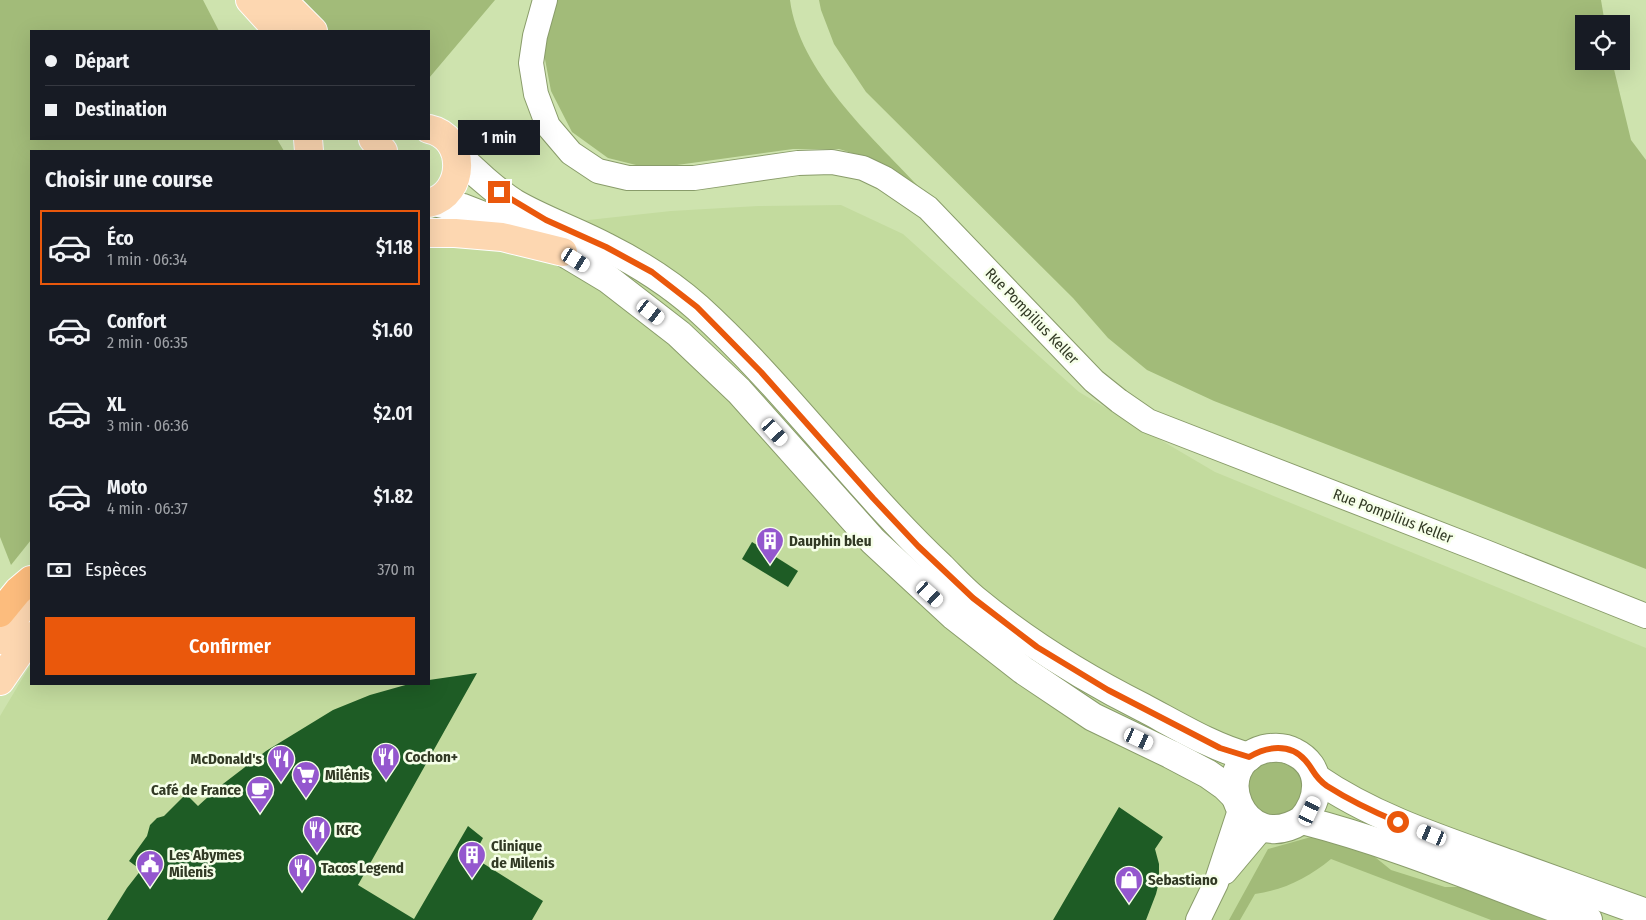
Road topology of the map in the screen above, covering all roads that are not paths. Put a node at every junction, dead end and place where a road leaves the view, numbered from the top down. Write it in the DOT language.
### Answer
graph roads {
  1 [pos="240,0"];
  2 [pos="250,0"];
  3 [pos="282,0"];
  4 [pos="544,0"];
  5 [pos="257,30"];
  6 [pos="277,30"];
  7 [pos="312,30"];
  8 [pos="430,129"];
  9 [pos="374,140"];
  10 [pos="382,150"];
  11 [pos="456,154"];
  12 [pos="431,203"];
  13 [pos="430,233"];
  14 [pos="563,252"];
  15 [pos="30,581"];
  16 [pos="30,595"];
  17 [pos="0,613"];
  18 [pos="1646,616"];
  19 [pos="30,637"];
  20 [pos="0,640"];
  21 [pos="0,681"];
  22 [pos="1249,757"];
  23 [pos="1316,778"];
  24 [pos="1238,803"];
  25 [pos="1302,820"];
  26 [pos="1262,828"];
  27 [pos="1216,882"];
  28 [pos="1646,913"];
  29 [pos="1198,920"];
  30 [pos="1588,920"];
  1 -- 5 [label="main road"];
  2 -- 6 [label="main road"];
  3 -- 7 [label="main road"];
  4 -- 18 [label="street, Rue Pompilius Keller"];
  8 -- 11 [label="main road"];
  9 -- 10 [label="main road"];
  11 -- 12 [label="main road"];
  11 -- 22 [label="main road"];
  12 -- 14 [label="main road"];
  13 -- 14 [label="main road"];
  14 -- 24 [label="main road"];
  15 -- 17 [label="highway"];
  16 -- 20 [label="main road"];
  19 -- 21 [label="main road"];
  22 -- 23 [label="main road"];
  22 -- 24 [label="main road"];
  23 -- 25 [label="main road"];
  23 -- 28 [label="main road"];
  24 -- 26 [label="main road"];
  24 -- 27 [label="street"];
  25 -- 26 [label="main road"];
  25 -- 30 [label="main road"];
  26 -- 27 [label="street"];
  27 -- 29 [label="street"];
}
